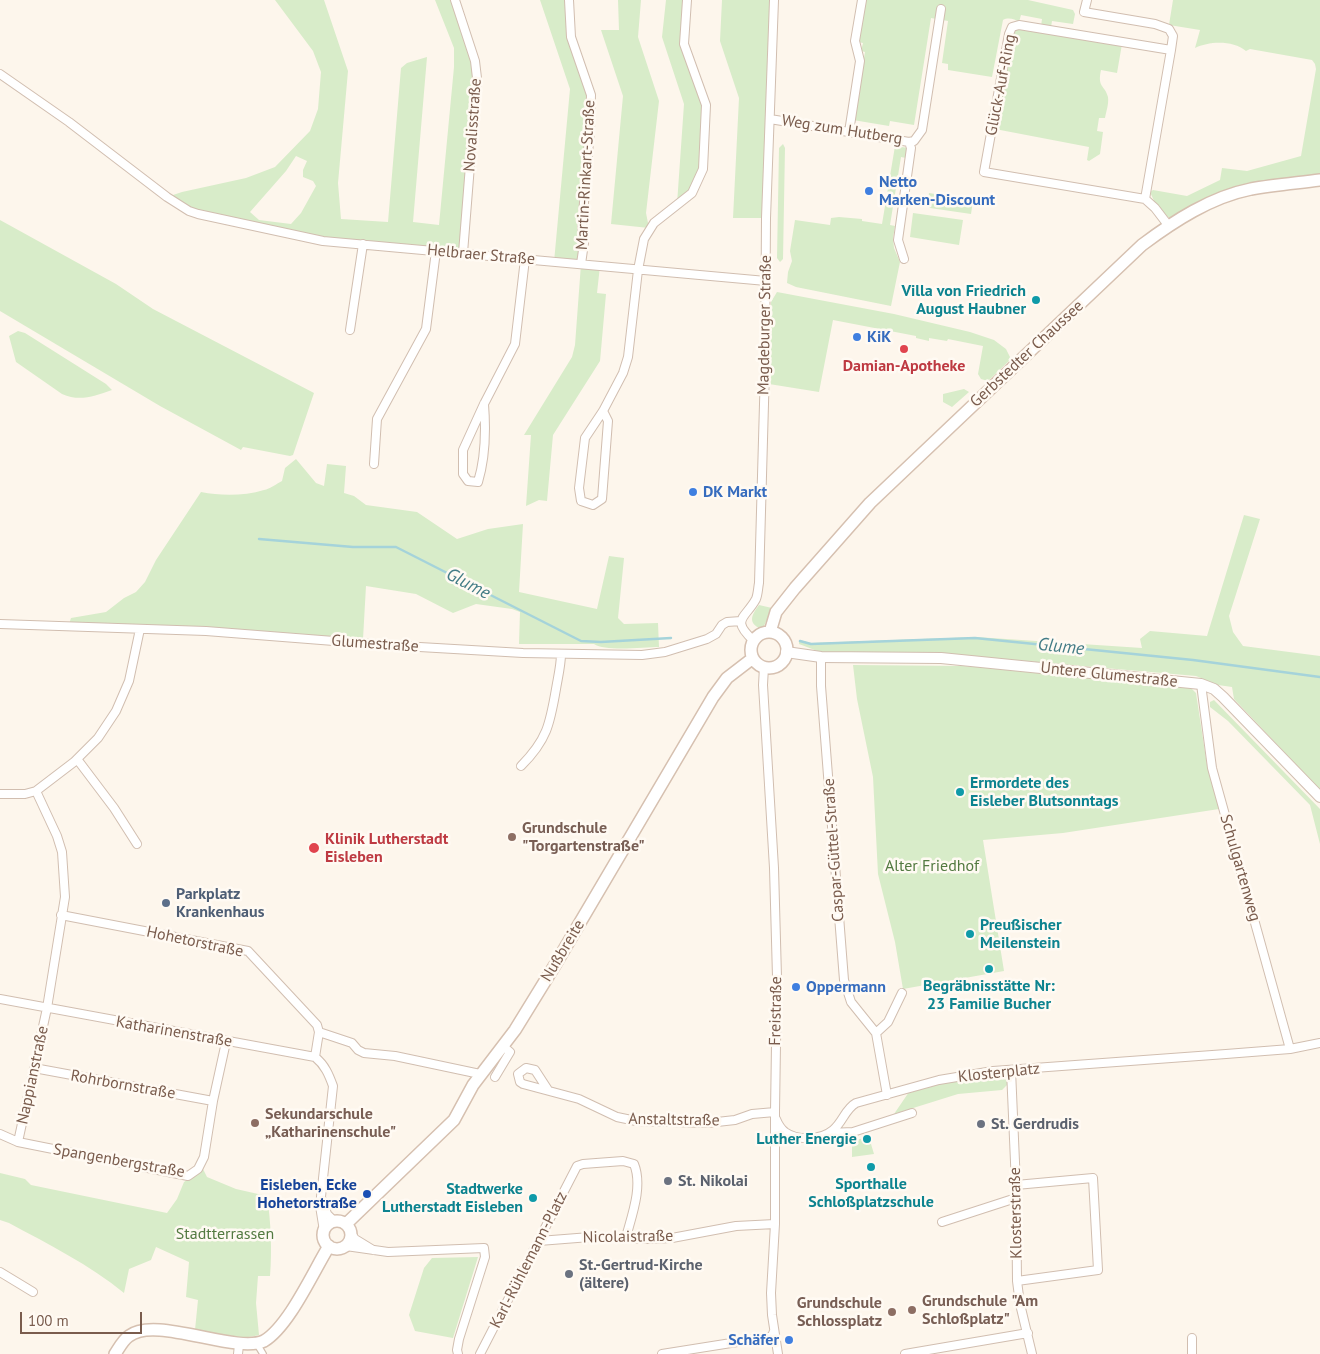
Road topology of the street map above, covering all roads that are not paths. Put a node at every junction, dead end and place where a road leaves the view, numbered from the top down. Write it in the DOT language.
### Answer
graph roads {
  1 [pos="455,0"];
  2 [pos="569,0"];
  3 [pos="687,0"];
  4 [pos="774,0"];
  5 [pos="862,0"];
  6 [pos="1087,0"];
  7 [pos="941,9"];
  8 [pos="1171,50"];
  9 [pos="0,74"];
  10 [pos="770,119"];
  11 [pos="849,132"];
  12 [pos="911,141"];
  13 [pos="1320,180"];
  14 [pos="1145,199"];
  15 [pos="1168,225"];
  16 [pos="363,244"];
  17 [pos="436,251"];
  18 [pos="463,253"];
  19 [pos="904,258"];
  20 [pos="525,259"];
  21 [pos="581,264"];
  22 [pos="638,270"];
  23 [pos="766,282"];
  24 [pos="350,330"];
  25 [pos="484,404"];
  26 [pos="602,411"];
  27 [pos="374,464"];
  28 [pos="741,621"];
  29 [pos="0,624"];
  30 [pos="140,629"];
  31 [pos="770,632"];
  32 [pos="754,641"];
  33 [pos="786,652"];
  34 [pos="561,654"];
  35 [pos="821,657"];
  36 [pos="753,658"];
  37 [pos="764,667"];
  38 [pos="1201,684"];
  39 [pos="77,759"];
  40 [pos="521,766"];
  41 [pos="36,791"];
  42 [pos="0,794"];
  43 [pos="1320,797"];
  44 [pos="137,844"];
  45 [pos="61,915"];
  46 [pos="902,993"];
  47 [pos="0,999"];
  48 [pos="47,1008"];
  49 [pos="319,1032"];
  50 [pos="876,1033"];
  51 [pos="226,1042"];
  52 [pos="1320,1044"];
  53 [pos="503,1046"];
  54 [pos="1290,1048"];
  55 [pos="315,1057"];
  56 [pos="34,1068"];
  57 [pos="1010,1070"];
  58 [pos="480,1074"];
  59 [pos="495,1077"];
  60 [pos="548,1090"];
  61 [pos="887,1095"];
  62 [pos="213,1101"];
  63 [pos="912,1113"];
  64 [pos="775,1114"];
  65 [pos="829,1133"];
  66 [pos="0,1134"];
  67 [pos="18,1142"];
  68 [pos="1016,1185"];
  69 [pos="322,1196"];
  70 [pos="1016,1198"];
  71 [pos="334,1221"];
  72 [pos="942,1222"];
  73 [pos="346,1224"];
  74 [pos="775,1224"];
  75 [pos="324,1231"];
  76 [pos="626,1237"];
  77 [pos="349,1241"];
  78 [pos="539,1241"];
  79 [pos="329,1246"];
  80 [pos="0,1272"];
  81 [pos="1018,1281"];
  82 [pos="33,1292"];
  83 [pos="774,1331"];
  84 [pos="1028,1333"];
  85 [pos="1192,1338"];
  86 [pos="260,1349"];
  87 [pos="238,1350"];
  88 [pos="935,1351"];
  89 [pos="115,1354"];
  90 [pos="458,1354"];
  91 [pos="480,1354"];
  92 [pos="662,1354"];
  93 [pos="778,1354"];
  94 [pos="906,1354"];
  95 [pos="1032,1354"];
  96 [pos="1192,1354"];
  1 -- 18 [label="street, Novalisstraße"];
  2 -- 21 [label="street, Martin-Rinkart-Straße"];
  3 -- 22 [label="street"];
  4 -- 10 [label="street, Magdeburger Straße"];
  5 -- 11 [label="street"];
  6 -- 8 [label="street"];
  7 -- 12 [label="street"];
  8 -- 14 [label="street"];
  8 -- 14 [label="street, Glück-Auf-Ring"];
  9 -- 16 [label="street, Helbraer Straße"];
  10 -- 11 [label="street, Weg zum Hutberg"];
  10 -- 23 [label="street, Magdeburger Straße"];
  11 -- 12 [label="street, Weg zum Hutberg"];
  12 -- 19 [label="street"];
  13 -- 15 [label="main road, Gerbstedter Chaussee"];
  14 -- 15 [label="street"];
  15 -- 31 [label="main road, Gerbstedter Chaussee"];
  16 -- 17 [label="street, Helbraer Straße"];
  16 -- 24 [label="street"];
  17 -- 18 [label="street, Helbraer Straße"];
  17 -- 27 [label="street"];
  18 -- 20 [label="street, Helbraer Straße"];
  20 -- 21 [label="street, Helbraer Straße"];
  20 -- 25 [label="street"];
  21 -- 22 [label="street, Helbraer Straße"];
  22 -- 23 [label="street, Helbraer Straße"];
  22 -- 26 [label="street"];
  23 -- 28 [label="street, Magdeburger Straße"];
  25 -- 25 [label="street"];
  26 -- 26 [label="street"];
  28 -- 32 [label="street"];
  28 -- 34 [label="street, Glumestraße"];
  29 -- 30 [label="street, Glumestraße"];
  30 -- 34 [label="street, Glumestraße"];
  30 -- 39 [label="street"];
  31 -- 32 [label="main road"];
  31 -- 33 [label="main road"];
  32 -- 36 [label="main road"];
  33 -- 35 [label="street"];
  33 -- 37 [label="main road"];
  34 -- 40 [label="street"];
  35 -- 38 [label="street, Untere Glumestraße"];
  35 -- 50 [label="street, Caspar-Güttel-Straße"];
  36 -- 37 [label="main road"];
  36 -- 53 [label="main road, Nußbreite"];
  37 -- 64 [label="street, Freistraße"];
  38 -- 43 [label="street, Untere Glumestraße"];
  38 -- 54 [label="street, Schulgartenweg"];
  39 -- 41 [label="street"];
  39 -- 44 [label="street"];
  41 -- 42 [label="street"];
  41 -- 45 [label="street, Nappianstraße"];
  45 -- 48 [label="street, Nappianstraße"];
  45 -- 49 [label="street, Hohetorstraße"];
  46 -- 50 [label="street"];
  47 -- 48 [label="street, Katharinenstraße"];
  48 -- 51 [label="street, Katharinenstraße"];
  48 -- 56 [label="street, Nappianstraße"];
  49 -- 55 [label="street"];
  49 -- 58 [label="street"];
  50 -- 61 [label="street"];
  51 -- 55 [label="street, Katharinenstraße"];
  51 -- 62 [label="street, Spangenbergstraße"];
  52 -- 54 [label="street, Klosterplatz"];
  53 -- 58 [label="main road, Nußbreite"];
  53 -- 59 [label="street"];
  54 -- 57 [label="street, Klosterplatz"];
  55 -- 69 [label="street"];
  56 -- 62 [label="street, Rohrbornstraße"];
  56 -- 67 [label="street, Nappianstraße"];
  57 -- 61 [label="street, Klosterplatz"];
  57 -- 68 [label="street, Klosterstraße"];
  58 -- 73 [label="main road, Nußbreite"];
  60 -- 64 [label="street, Anstaltstraße"];
  61 -- 65 [label="street, Klosterplatz"];
  62 -- 67 [label="street, Spangenbergstraße"];
  63 -- 65 [label="street"];
  64 -- 65 [label="street"];
  64 -- 74 [label="street, Freistraße"];
  66 -- 67 [label="street, Spangenbergstraße"];
  68 -- 70 [label="street, Klosterstraße"];
  68 -- 81 [label="street"];
  69 -- 71 [label="street"];
  69 -- 75 [label="street"];
  70 -- 72 [label="street"];
  70 -- 81 [label="street, Klosterstraße"];
  71 -- 73 [label="main road"];
  71 -- 75 [label="main road"];
  73 -- 77 [label="main road"];
  74 -- 76 [label="street, Nicolaistraße"];
  74 -- 83 [label="street, Freistraße"];
  75 -- 79 [label="main road"];
  76 -- 78 [label="street, Nicolaistraße"];
  76 -- 78 [label="street, Karl-Rühlemann-Platz"];
  77 -- 79 [label="main road"];
  77 -- 90 [label="street, Karl-Rühlemann-Platz"];
  78 -- 91 [label="street, Karl-Rühlemann-Platz"];
  79 -- 86 [label="main road"];
  80 -- 82 [label="street"];
  81 -- 84 [label="street, Klosterstraße"];
  83 -- 92 [label="street"];
  83 -- 93 [label="street, Freistraße"];
  84 -- 88 [label="street"];
  84 -- 95 [label="street, Klosterstraße"];
  85 -- 96 [label="street"];
  86 -- 87 [label="main road"];
  87 -- 89 [label="main road"];
  88 -- 94 [label="street"];
}
